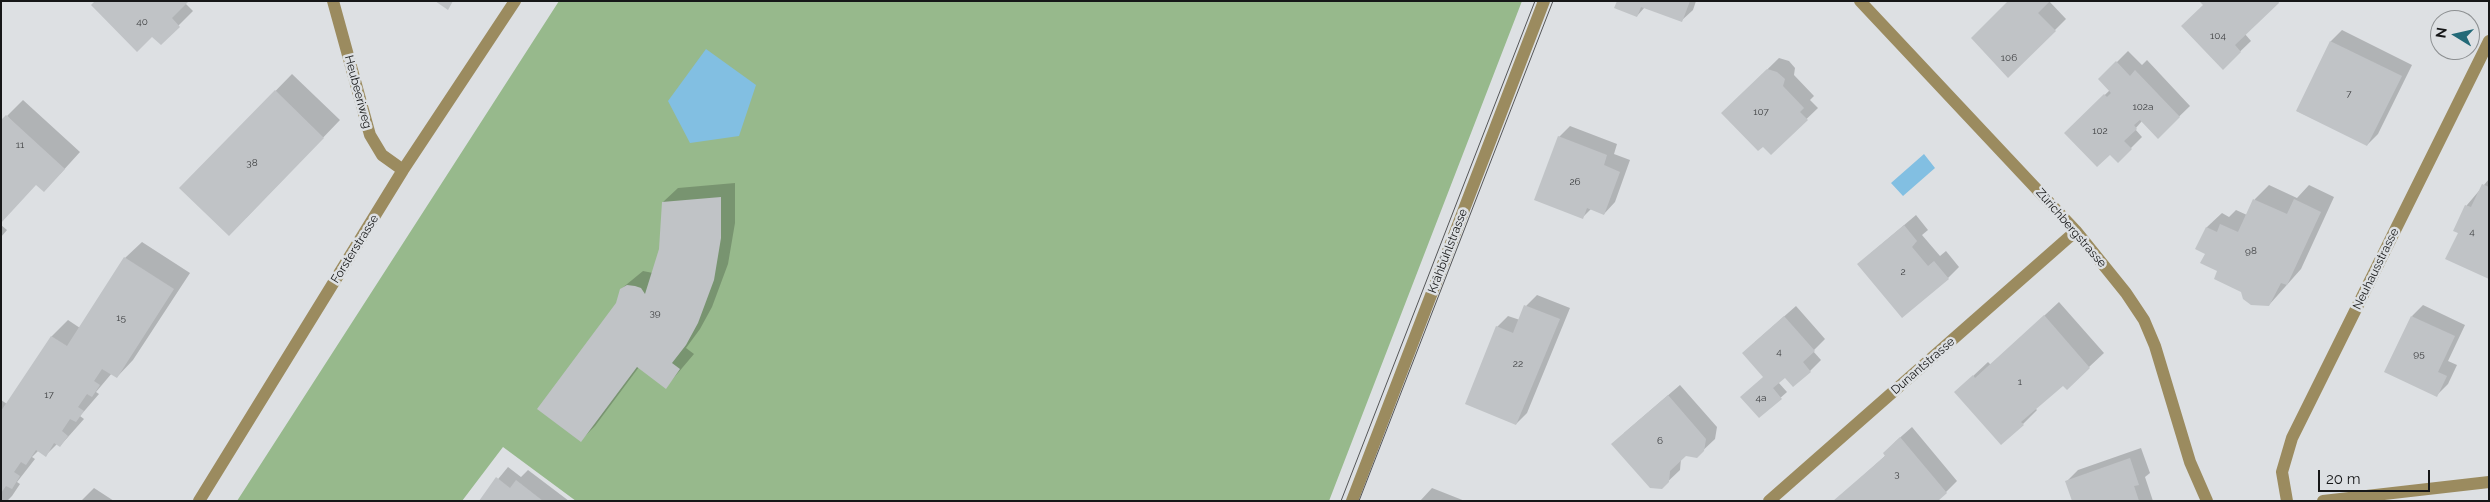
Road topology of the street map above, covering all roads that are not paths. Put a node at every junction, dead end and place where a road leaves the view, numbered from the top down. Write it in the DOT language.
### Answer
graph roads {
  1 [pos="333,1"];
  2 [pos="515,1"];
  3 [pos="1544,1"];
  4 [pos="1860,1"];
  5 [pos="2489,41"];
  6 [pos="403,170"];
  7 [pos="2076,231"];
  8 [pos="2489,482"];
  9 [pos="199,501"];
  10 [pos="1352,501"];
  11 [pos="1769,501"];
  12 [pos="2207,501"];
  13 [pos="2287,501"];
  14 [pos="2323,501"];
  1 -- 6 [label="street, Heubeeriweg"];
  2 -- 6 [label="street, Forsterstrasse"];
  3 -- 10 [label="street, Krähbühlstrasse"];
  4 -- 7 [label="street, Zürichbergstrasse"];
  5 -- 13 [label="street, Neuhausstrasse"];
  6 -- 9 [label="street, Forsterstrasse"];
  7 -- 11 [label="street, Dunantstrasse"];
  7 -- 12 [label="street, Zürichbergstrasse"];
  8 -- 14 [label="street"];
}
